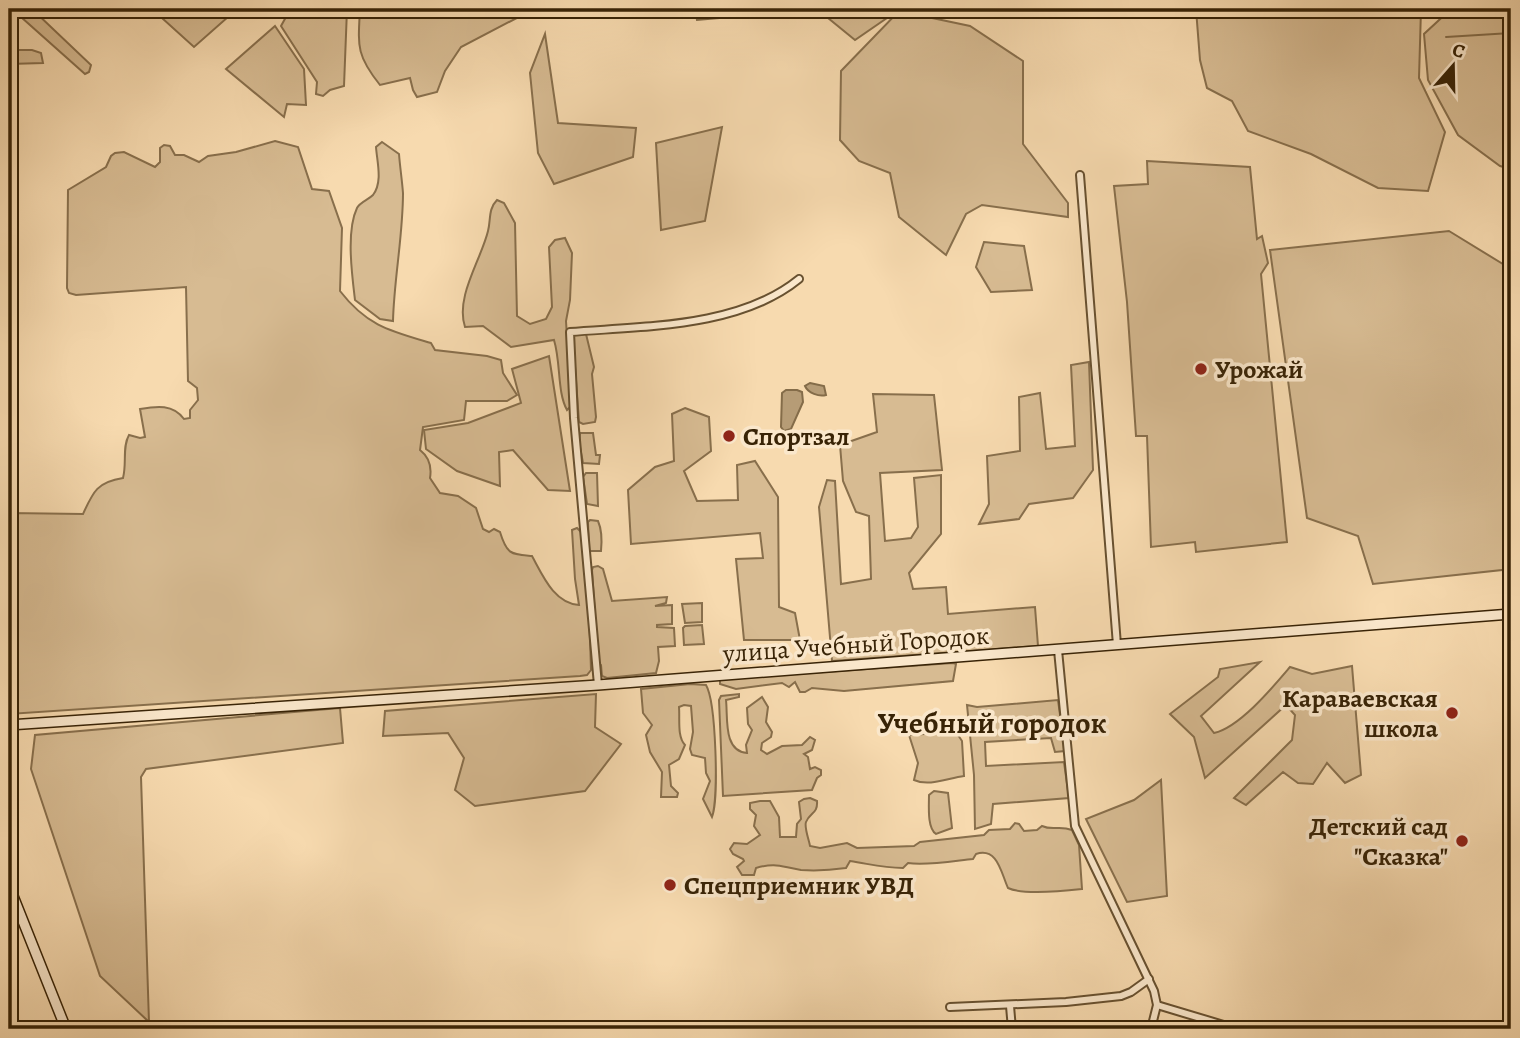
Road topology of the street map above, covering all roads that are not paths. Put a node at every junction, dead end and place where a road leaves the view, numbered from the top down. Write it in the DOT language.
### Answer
graph roads {
  1 [pos="1080,174"];
  2 [pos="799,279"];
  3 [pos="1511,614"];
  4 [pos="1117,645"];
  5 [pos="1058,650"];
  6 [pos="598,685"];
  7 [pos="9,725"];
  8 [pos="9,886"];
  9 [pos="1149,979"];
  10 [pos="1157,1005"];
  11 [pos="1010,1006"];
  12 [pos="950,1007"];
  13 [pos="66,1029"];
  14 [pos="1012,1029"];
  15 [pos="1151,1029"];
  16 [pos="1237,1029"];
  1 -- 4 [label="street"];
  2 -- 6 [label="street"];
  3 -- 4 [label="street, улица Учебный Городок"];
  4 -- 5 [label="street, улица Учебный Городок"];
  5 -- 6 [label="street, улица Учебный Городок"];
  5 -- 9 [label="street"];
  6 -- 7 [label="street, улица Учебный Городок"];
  8 -- 13 [label="street"];
  9 -- 10 [label="street"];
  9 -- 11 [label="street"];
  10 -- 15 [label="street"];
  10 -- 16 [label="street"];
  11 -- 12 [label="street"];
  11 -- 14 [label="street"];
}
